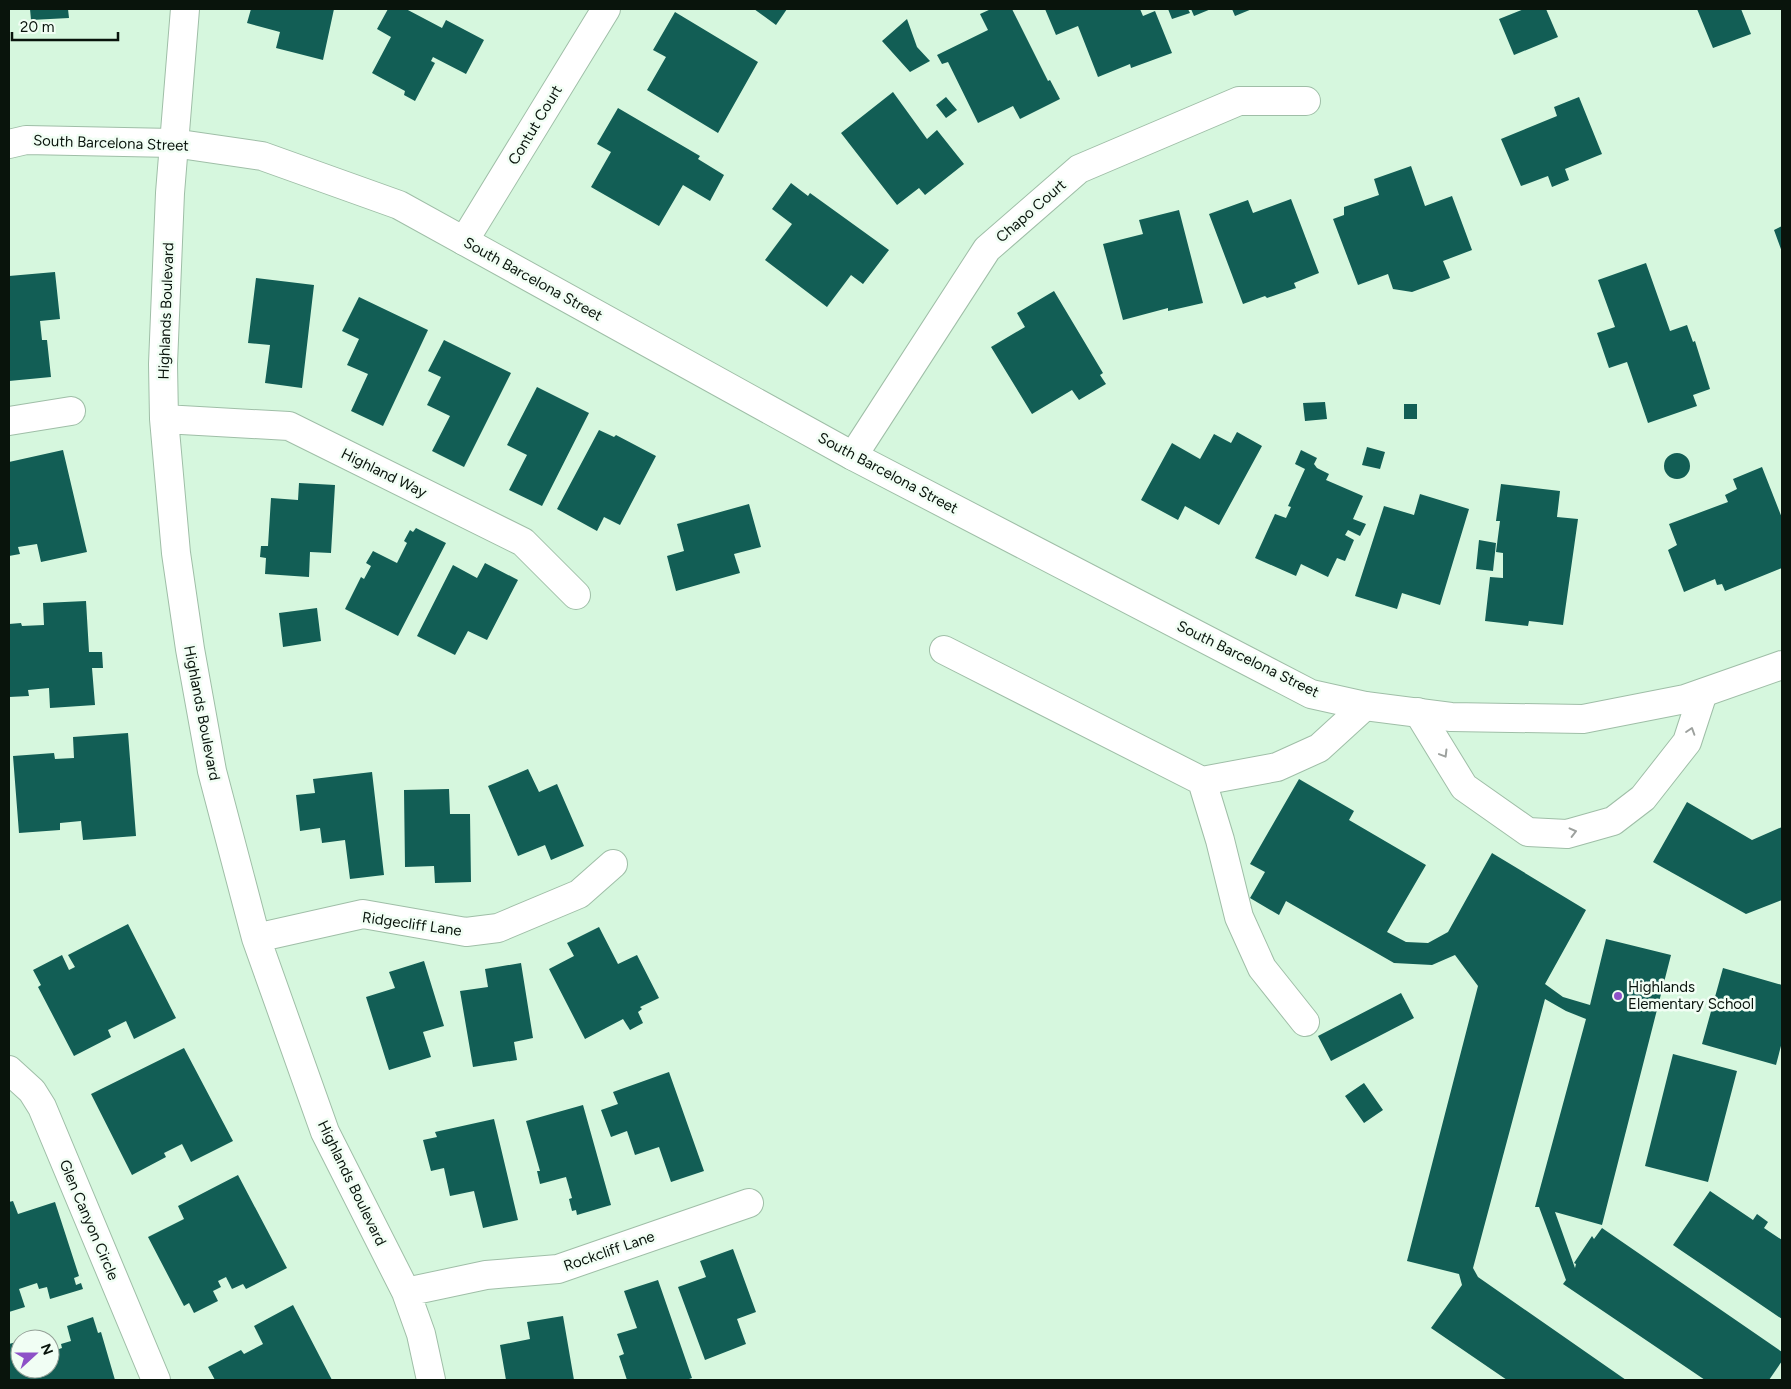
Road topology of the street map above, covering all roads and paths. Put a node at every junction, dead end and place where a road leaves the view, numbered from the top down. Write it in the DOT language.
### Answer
graph roads {
  1 [pos="185,9"];
  2 [pos="606,9"];
  3 [pos="1306,101"];
  4 [pos="173,143"];
  5 [pos="9,144"];
  6 [pos="464,242"];
  7 [pos="71,411"];
  8 [pos="164,419"];
  9 [pos="9,422"];
  10 [pos="853,456"];
  11 [pos="576,595"];
  12 [pos="944,650"];
  13 [pos="1782,665"];
  14 [pos="1702,693"];
  15 [pos="1365,706"];
  16 [pos="1418,712"];
  17 [pos="1202,781"];
  18 [pos="612,864"];
  19 [pos="256,938"];
  20 [pos="1305,1022"];
  21 [pos="9,1070"];
  22 [pos="749,1203"];
  23 [pos="406,1292"];
  24 [pos="156,1380"];
  25 [pos="431,1380"];
  1 -- 4 [label="street, Highlands Boulevard"];
  2 -- 6 [label="street, Contut Court"];
  3 -- 10 [label="street, Chapo Court"];
  4 -- 5 [label="street, South Barcelona Street"];
  4 -- 6 [label="street, South Barcelona Street"];
  4 -- 8 [label="street, Highlands Boulevard"];
  6 -- 10 [label="street, South Barcelona Street"];
  7 -- 9 [label="street"];
  8 -- 11 [label="street, Highland Way"];
  8 -- 19 [label="street, Highlands Boulevard"];
  10 -- 15 [label="street, South Barcelona Street"];
  12 -- 17 [label="street"];
  13 -- 14 [label="street, South Barcelona Street"];
  14 -- 16 [label="street, South Barcelona Street"];
  16 -- 14 [label="street, one-way"];
  15 -- 16 [label="street, South Barcelona Street"];
  15 -- 17 [label="street"];
  17 -- 20 [label="street"];
  18 -- 19 [label="street, Ridgecliff Lane"];
  19 -- 23 [label="street, Highlands Boulevard"];
  21 -- 24 [label="street, Glen Canyon Circle"];
  22 -- 23 [label="street, Rockcliff Lane"];
  23 -- 25 [label="street, Highlands Boulevard"];
}
